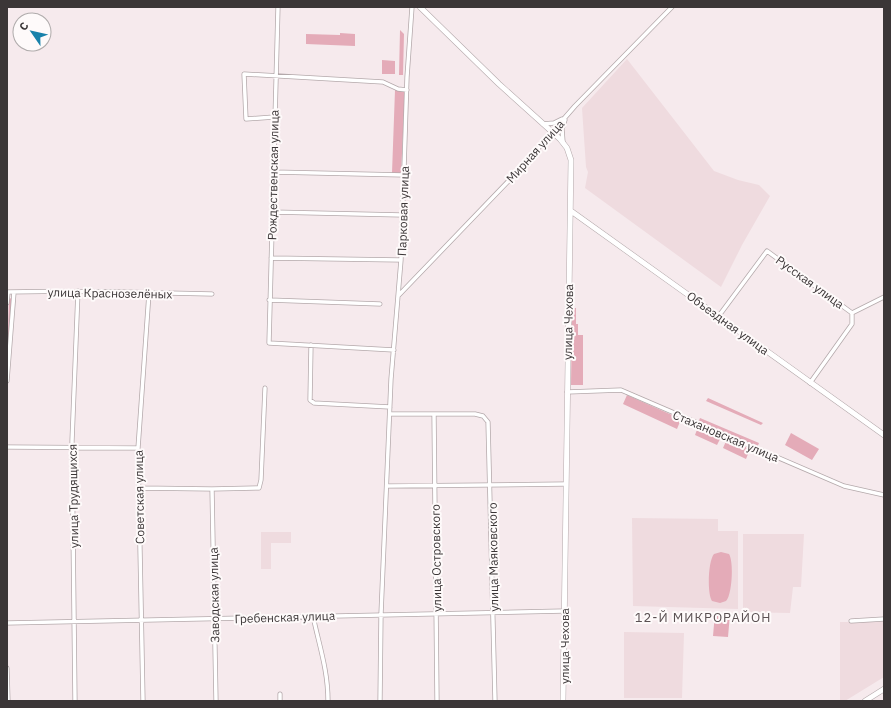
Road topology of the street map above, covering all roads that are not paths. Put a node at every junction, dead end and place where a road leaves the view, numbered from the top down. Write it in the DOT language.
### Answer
graph roads {
  1 [pos="278,7"];
  2 [pos="412,7"];
  3 [pos="420,7"];
  4 [pos="672,7"];
  5 [pos="275,76"];
  6 [pos="407,90"];
  7 [pos="566,116"];
  8 [pos="274,117"];
  9 [pos="543,124"];
  10 [pos="552,132"];
  11 [pos="563,142"];
  12 [pos="273,172"];
  13 [pos="404,176"];
  14 [pos="571,211"];
  15 [pos="272,212"];
  16 [pos="402,215"];
  17 [pos="271,258"];
  18 [pos="401,260"];
  19 [pos="78,291"];
  20 [pos="7,292"];
  21 [pos="14,292"];
  22 [pos="149,292"];
  23 [pos="212,294"];
  24 [pos="398,296"];
  25 [pos="884,297"];
  26 [pos="269,300"];
  27 [pos="7,304"];
  28 [pos="380,304"];
  29 [pos="852,313"];
  30 [pos="718,317"];
  31 [pos="311,344"];
  32 [pos="394,350"];
  33 [pos="7,381"];
  34 [pos="810,383"];
  35 [pos="265,388"];
  36 [pos="567,392"];
  37 [pos="390,407"];
  38 [pos="390,414"];
  39 [pos="434,414"];
  40 [pos="884,435"];
  41 [pos="7,447"];
  42 [pos="72,447"];
  43 [pos="138,448"];
  44 [pos="566,484"];
  45 [pos="491,485"];
  46 [pos="387,486"];
  47 [pos="434,486"];
  48 [pos="140,488"];
  49 [pos="212,489"];
  50 [pos="884,495"];
  51 [pos="564,611"];
  52 [pos="494,612"];
  53 [pos="437,613"];
  54 [pos="381,614"];
  55 [pos="313,616"];
  56 [pos="215,619"];
  57 [pos="884,619"];
  58 [pos="142,621"];
  59 [pos="851,621"];
  60 [pos="74,622"];
  61 [pos="7,623"];
  62 [pos="7,668"];
  63 [pos="884,689"];
  64 [pos="280,694"];
  65 [pos="8,701"];
  66 [pos="75,701"];
  67 [pos="143,701"];
  68 [pos="216,701"];
  69 [pos="280,701"];
  70 [pos="328,701"];
  71 [pos="380,701"];
  72 [pos="437,701"];
  73 [pos="495,701"];
  74 [pos="563,701"];
  75 [pos="865,701"];
  1 -- 5 [label="street, Рождественская улица"];
  2 -- 6 [label="street, Парковая улица"];
  3 -- 9 [label="main road, улица Чехова"];
  4 -- 7 [label="street, Мирная улица"];
  5 -- 6 [label="street"];
  5 -- 8 [label="street, Рождественская улица"];
  5 -- 8 [label="street"];
  6 -- 13 [label="street, Парковая улица"];
  7 -- 9 [label="street"];
  7 -- 10 [label="street, Мирная улица"];
  7 -- 11 [label="street"];
  8 -- 12 [label="street, Рождественская улица"];
  9 -- 10 [label="main road, улица Чехова"];
  10 -- 11 [label="main road, улица Чехова"];
  10 -- 24 [label="street, Мирная улица"];
  11 -- 14 [label="main road, улица Чехова"];
  12 -- 13 [label="street"];
  12 -- 15 [label="street, Рождественская улица"];
  13 -- 16 [label="street, Парковая улица"];
  14 -- 30 [label="main road, Объездная улица"];
  14 -- 36 [label="main road, улица Чехова"];
  15 -- 16 [label="street"];
  15 -- 17 [label="street, Рождественская улица"];
  16 -- 18 [label="street, Парковая улица"];
  17 -- 18 [label="street"];
  17 -- 26 [label="street, Рождественская улица"];
  18 -- 24 [label="street, Парковая улица"];
  19 -- 21 [label="street, улица Краснозелёных"];
  19 -- 22 [label="street, улица Краснозелёных"];
  19 -- 42 [label="street, улица Трудящихся"];
  20 -- 21 [label="street, улица Краснозелёных"];
  20 -- 27 [label="street"];
  21 -- 33 [label="street"];
  22 -- 23 [label="street, улица Краснозелёных"];
  22 -- 43 [label="street, Советская улица"];
  24 -- 32 [label="street, Парковая улица"];
  25 -- 29 [label="street"];
  26 -- 28 [label="street"];
  26 -- 31 [label="street, Рождественская улица"];
  29 -- 30 [label="street, Русская улица"];
  29 -- 34 [label="street"];
  30 -- 34 [label="main road, Объездная улица"];
  31 -- 32 [label="street"];
  31 -- 37 [label="street"];
  32 -- 37 [label="street, Парковая улица"];
  34 -- 40 [label="main road, Объездная улица"];
  35 -- 49 [label="street"];
  36 -- 44 [label="main road, улица Чехова"];
  36 -- 50 [label="street, Стахановская улица"];
  37 -- 38 [label="street, Парковая улица"];
  38 -- 39 [label="street"];
  38 -- 46 [label="street, Парковая улица"];
  39 -- 45 [label="street, улица Маяковского"];
  39 -- 47 [label="street, улица Островского"];
  41 -- 42 [label="street"];
  42 -- 43 [label="street"];
  42 -- 60 [label="street, улица Трудящихся"];
  43 -- 48 [label="street, Советская улица"];
  44 -- 45 [label="street"];
  44 -- 51 [label="main road, улица Чехова"];
  45 -- 47 [label="street"];
  45 -- 52 [label="street, улица Маяковского"];
  46 -- 47 [label="street"];
  46 -- 54 [label="street, Парковая улица"];
  47 -- 53 [label="street, улица Островского"];
  48 -- 49 [label="street"];
  48 -- 58 [label="street, Советская улица"];
  49 -- 56 [label="street, Заводская улица"];
  51 -- 52 [label="street, Гребенская улица"];
  51 -- 74 [label="main road, улица Чехова"];
  52 -- 53 [label="street, Гребенская улица"];
  52 -- 73 [label="street, улица Маяковского"];
  53 -- 54 [label="street, Гребенская улица"];
  53 -- 72 [label="street, улица Островского"];
  54 -- 55 [label="street, Гребенская улица"];
  54 -- 71 [label="street, Парковая улица"];
  55 -- 56 [label="street, Гребенская улица"];
  55 -- 70 [label="street"];
  56 -- 58 [label="street, Гребенская улица"];
  56 -- 68 [label="street, Заводская улица"];
  57 -- 59 [label="street"];
  58 -- 60 [label="street, Гребенская улица"];
  58 -- 67 [label="street, Советская улица"];
  60 -- 61 [label="street, Гребенская улица"];
  60 -- 66 [label="street, улица Трудящихся"];
  62 -- 65 [label="street"];
  63 -- 75 [label="main road"];
  64 -- 69 [label="street"];
}
